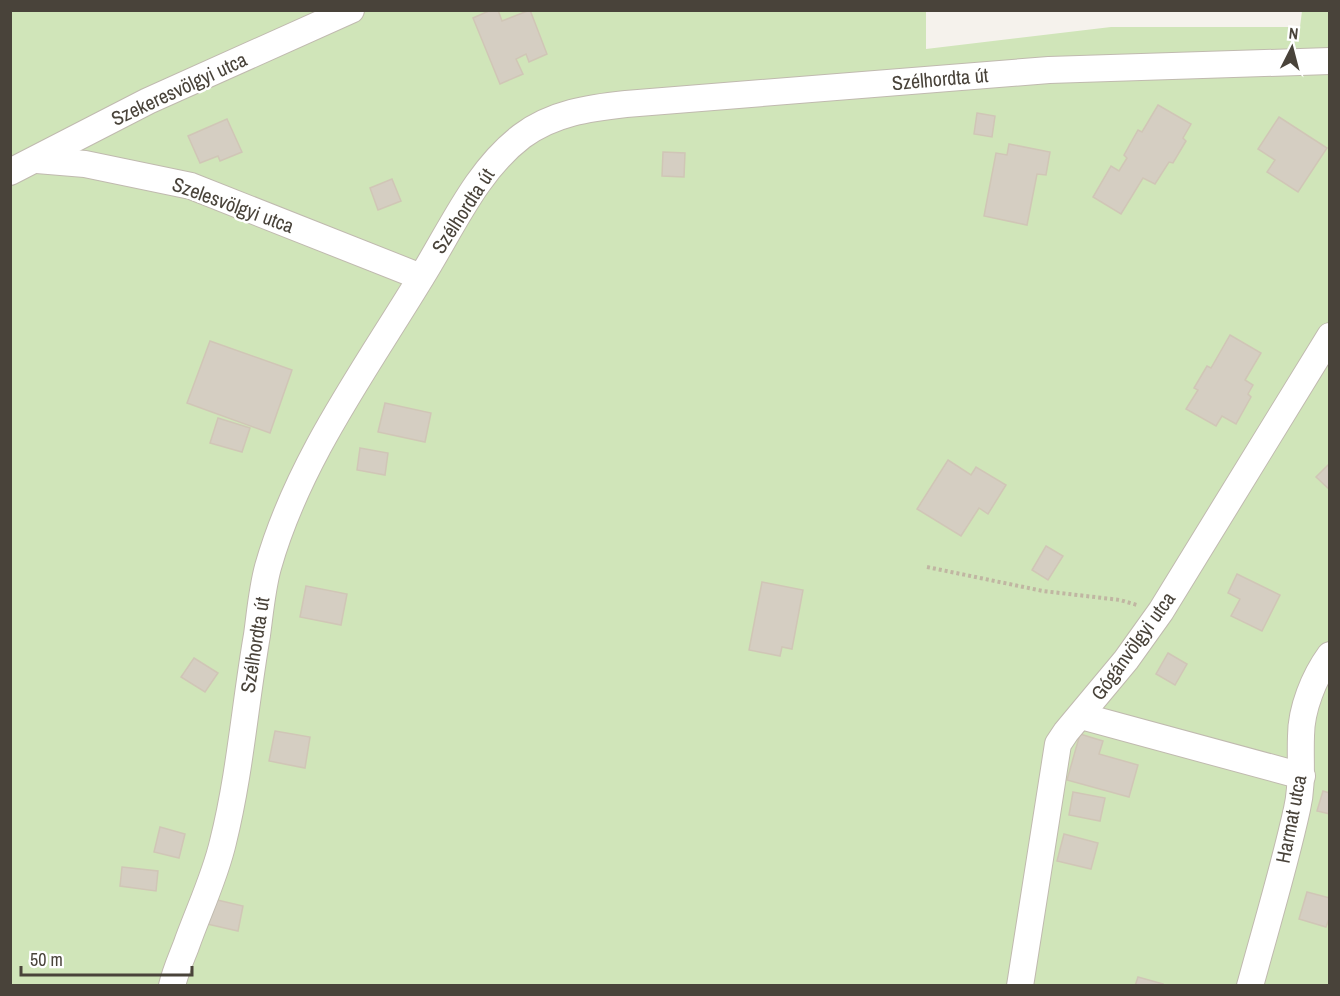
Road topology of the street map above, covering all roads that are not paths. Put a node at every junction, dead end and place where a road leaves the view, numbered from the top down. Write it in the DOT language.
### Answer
graph roads {
  1 [pos="351,10"];
  2 [pos="1329,56"];
  3 [pos="37,160"];
  4 [pos="10,172"];
  5 [pos="421,278"];
  6 [pos="1329,336"];
  7 [pos="1329,655"];
  8 [pos="1081,716"];
  9 [pos="1302,776"];
  10 [pos="172,986"];
  11 [pos="1020,986"];
  12 [pos="1250,986"];
  1 -- 3 [label="street, Szekeresvölgyi utca"];
  2 -- 5 [label="street, Szélhordta út"];
  3 -- 4 [label="street, Szekeresvölgyi utca"];
  3 -- 5 [label="street, Szelesvölgyi utca"];
  5 -- 10 [label="street, Szélhordta út"];
  6 -- 8 [label="street, Gógánvölgyi utca"];
  7 -- 9 [label="street, Harmat utca"];
  8 -- 9 [label="street"];
  8 -- 11 [label="street, Gógánvölgyi utca"];
  9 -- 12 [label="street, Harmat utca"];
}
